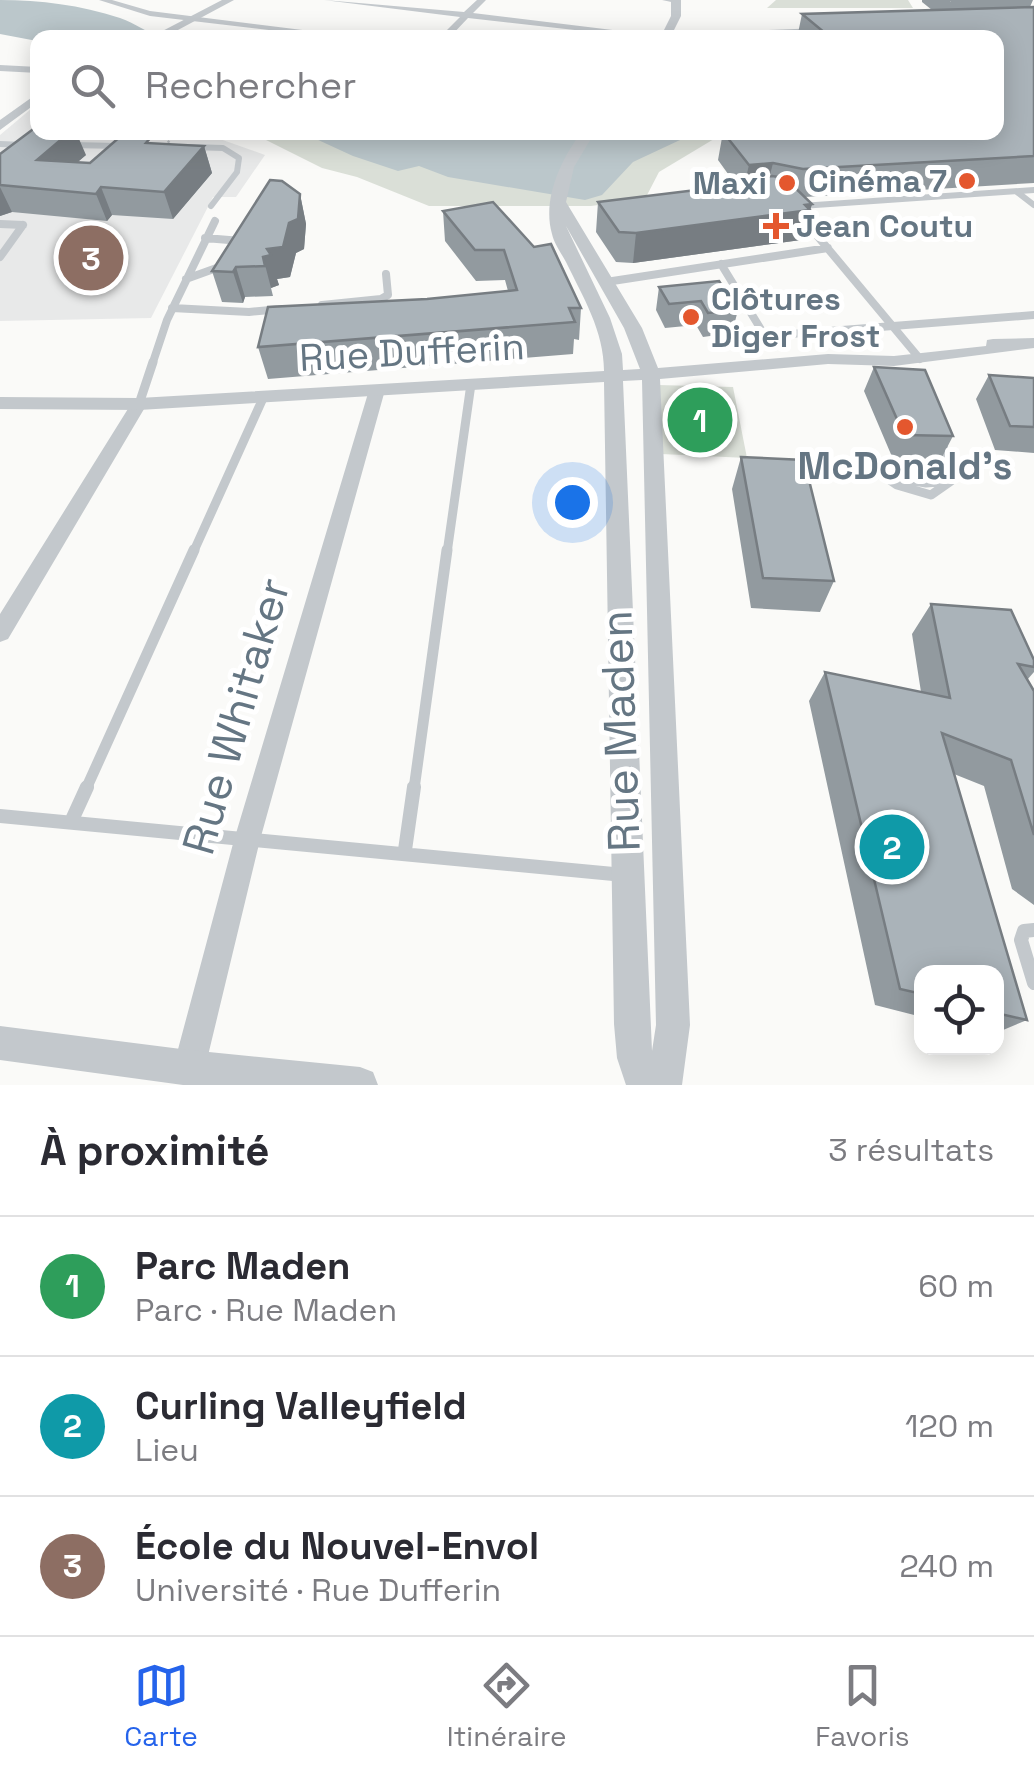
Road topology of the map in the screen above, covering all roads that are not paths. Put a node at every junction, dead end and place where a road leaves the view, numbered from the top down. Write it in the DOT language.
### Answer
graph roads {
  1 [pos="103,0"];
  2 [pos="230,0"];
  3 [pos="328,0"];
  4 [pos="482,0"];
  5 [pos="666,0"];
  6 [pos="676,0"];
  7 [pos="467,14"];
  8 [pos="197,18"];
  9 [pos="172,30"];
  10 [pos="297,30"];
  11 [pos="451,30"];
  12 [pos="605,30"];
  13 [pos="669,30"];
  14 [pos="0,68"];
  15 [pos="30,70"];
  16 [pos="30,102"];
  17 [pos="0,126"];
  18 [pos="584,140"];
  19 [pos="0,144"];
  20 [pos="54,144"];
  21 [pos="40,146"];
  22 [pos="116,146"];
  23 [pos="132,146"];
  24 [pos="164,147"];
  25 [pos="105,156"];
  26 [pos="1034,190"];
  27 [pos="1017,192"];
  28 [pos="560,201"];
  29 [pos="1034,205"];
  30 [pos="211,206"];
  31 [pos="215,221"];
  32 [pos="0,224"];
  33 [pos="205,238"];
  34 [pos="246,248"];
  35 [pos="828,248"];
  36 [pos="0,256"];
  37 [pos="241,259"];
  38 [pos="721,264"];
  39 [pos="386,274"];
  40 [pos="185,280"];
  41 [pos="606,282"];
  42 [pos="306,306"];
  43 [pos="172,308"];
  44 [pos="287,308"];
  45 [pos="1034,316"];
  46 [pos="894,326"];
  47 [pos="1034,343"];
  48 [pos="915,353"];
  49 [pos="651,374"];
  50 [pos="614,376"];
  51 [pos="471,384"];
  52 [pos="376,390"];
  53 [pos="264,396"];
  54 [pos="0,404"];
  55 [pos="139,404"];
  56 [pos="935,427"];
  57 [pos="868,464"];
  58 [pos="0,632"];
  59 [pos="0,816"];
  60 [pos="70,822"];
  61 [pos="246,840"];
  62 [pos="405,850"];
  63 [pos="630,875"];
  64 [pos="1034,930"];
  65 [pos="1034,983"];
  66 [pos="0,1043"];
  67 [pos="189,1068"];
  68 [pos="360,1085"];
  69 [pos="644,1085"];
  70 [pos="664,1085"];
  1 -- 8 [label="street"];
  2 -- 8 [label="street"];
  3 -- 7 [label="street"];
  4 -- 7 [label="street"];
  5 -- 6 [label="street"];
  6 -- 13 [label="street"];
  7 -- 11 [label="street"];
  7 -- 12 [label="street"];
  8 -- 9 [label="street"];
  8 -- 10 [label="street"];
  14 -- 15 [label="street"];
  16 -- 17 [label="street"];
  18 -- 28 [label="street"];
  19 -- 21 [label="lane"];
  20 -- 22 [label="lane"];
  22 -- 23 [label="lane"];
  22 -- 25 [label="lane"];
  24 -- 30 [label="lane"];
  26 -- 27 [label="lane"];
  27 -- 29 [label="lane"];
  27 -- 35 [label="lane"];
  28 -- 41 [label="street, Rue Maden"];
  28 -- 50 [label="street, Rue Maden"];
  31 -- 33 [label="lane"];
  32 -- 36 [label="lane"];
  33 -- 34 [label="lane"];
  33 -- 40 [label="lane"];
  35 -- 38 [label="lane"];
  35 -- 46 [label="lane"];
  37 -- 40 [label="lane"];
  38 -- 41 [label="lane"];
  38 -- 46 [label="lane"];
  39 -- 42 [label="lane"];
  40 -- 43 [label="lane"];
  41 -- 49 [label="street, Rue Maden"];
  43 -- 44 [label="lane"];
  43 -- 55 [label="lane"];
  45 -- 46 [label="lane"];
  46 -- 48 [label="lane"];
  47 -- 48 [label="street, Rue Dufferin"];
  48 -- 49 [label="street, Rue Dufferin"];
  49 -- 50 [label="street, Rue Dufferin"];
  49 -- 70 [label="street, Rue Maden"];
  50 -- 51 [label="street, Rue Dufferin"];
  50 -- 63 [label="street, Rue Maden"];
  51 -- 52 [label="street, Rue Dufferin"];
  51 -- 62 [label="lane"];
  52 -- 53 [label="street, Rue Dufferin"];
  52 -- 61 [label="street, Rue Whitaker"];
  53 -- 55 [label="street, Rue Dufferin"];
  53 -- 60 [label="lane"];
  54 -- 55 [label="street, Rue Dufferin"];
  55 -- 58 [label="street"];
  56 -- 57 [label="lane"];
  59 -- 60 [label="lane"];
  60 -- 61 [label="lane"];
  61 -- 62 [label="lane"];
  61 -- 67 [label="street, Rue Whitaker"];
  62 -- 63 [label="lane"];
  63 -- 69 [label="street, Rue Maden"];
  64 -- 65 [label="lane"];
  66 -- 67 [label="street"];
  67 -- 68 [label="street"];
}
